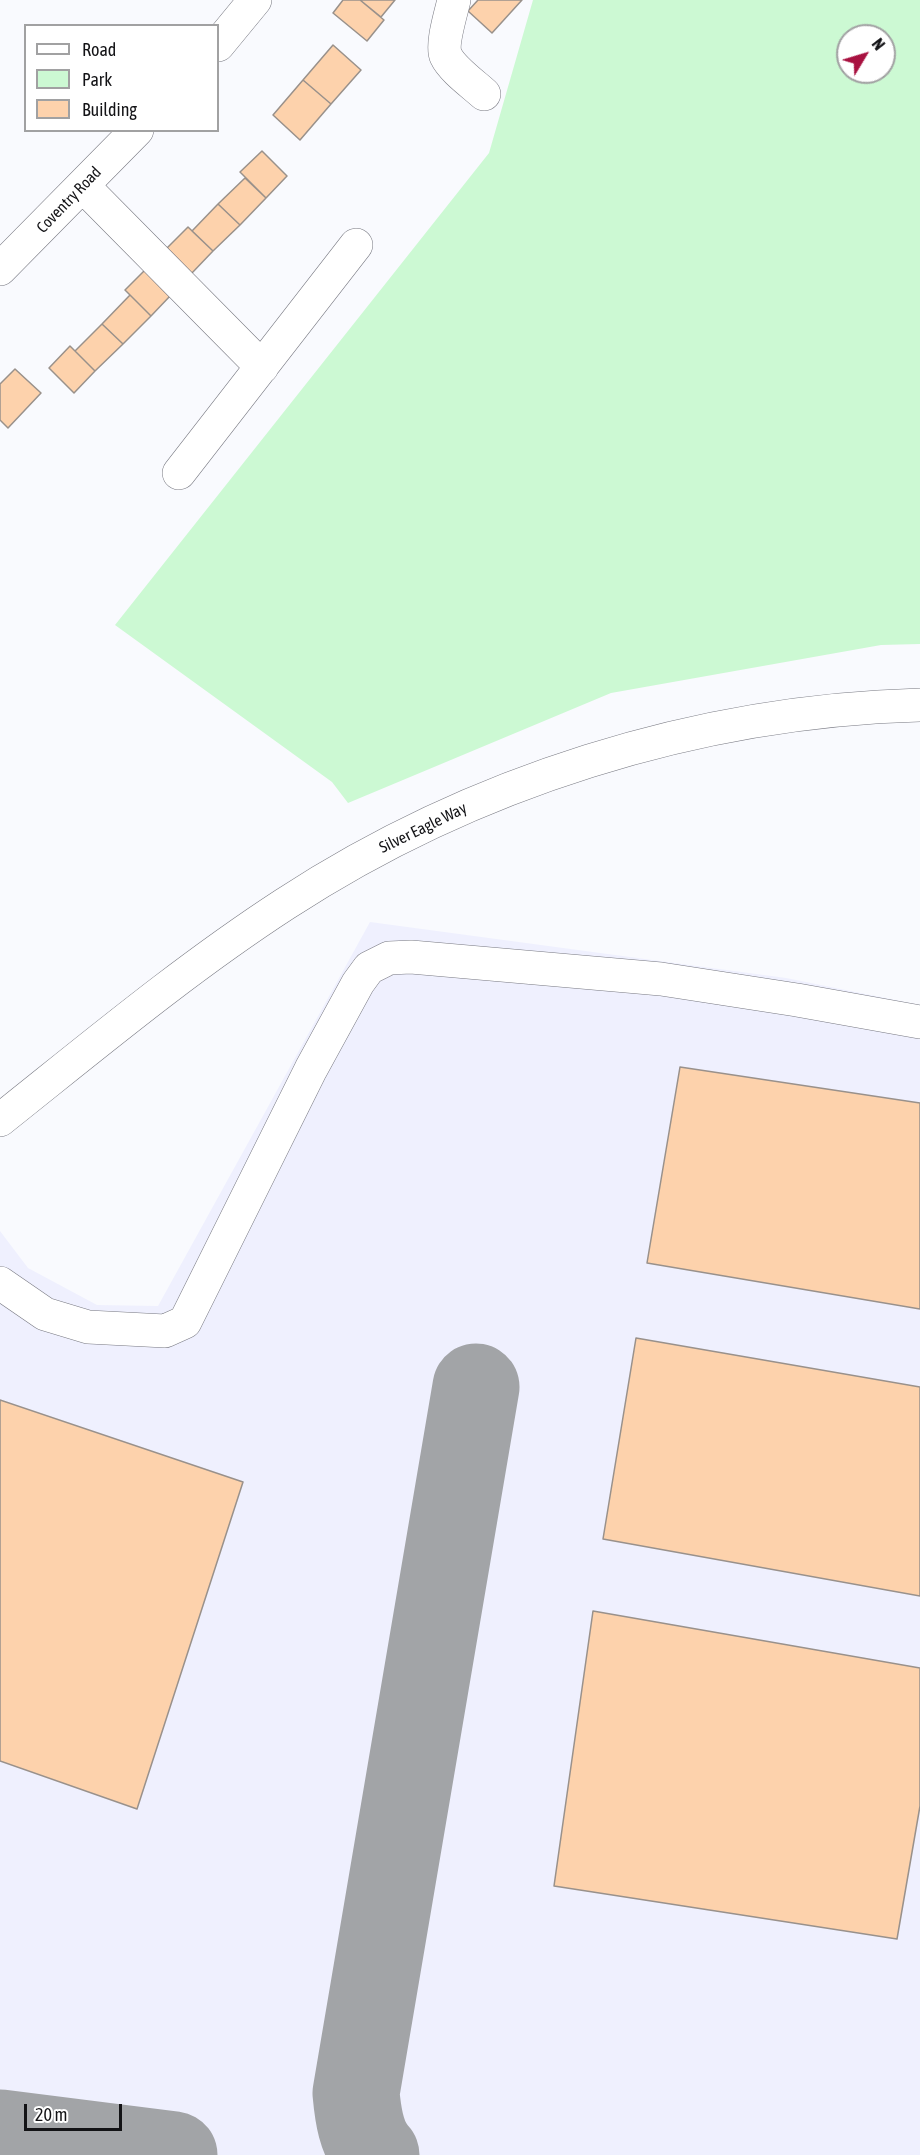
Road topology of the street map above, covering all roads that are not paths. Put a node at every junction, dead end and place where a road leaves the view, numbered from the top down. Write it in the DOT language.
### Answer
graph roads {
  1 [pos="255,0"];
  2 [pos="454,0"];
  3 [pos="219,44"];
  4 [pos="484,94"];
  5 [pos="135,132"];
  6 [pos="83,186"];
  7 [pos="356,245"];
  8 [pos="0,269"];
  9 [pos="262,367"];
  10 [pos="179,473"];
  11 [pos="920,705"];
  12 [pos="920,1022"];
  13 [pos="0,1120"];
  14 [pos="0,1283"];
  1 -- 3 [label="street"];
  2 -- 4 [label="street"];
  5 -- 6 [label="street, Coventry Road"];
  6 -- 8 [label="street, Coventry Road"];
  6 -- 9 [label="street"];
  7 -- 9 [label="street"];
  9 -- 10 [label="street"];
  11 -- 13 [label="street, Silver Eagle Way"];
  12 -- 14 [label="street"];
}
